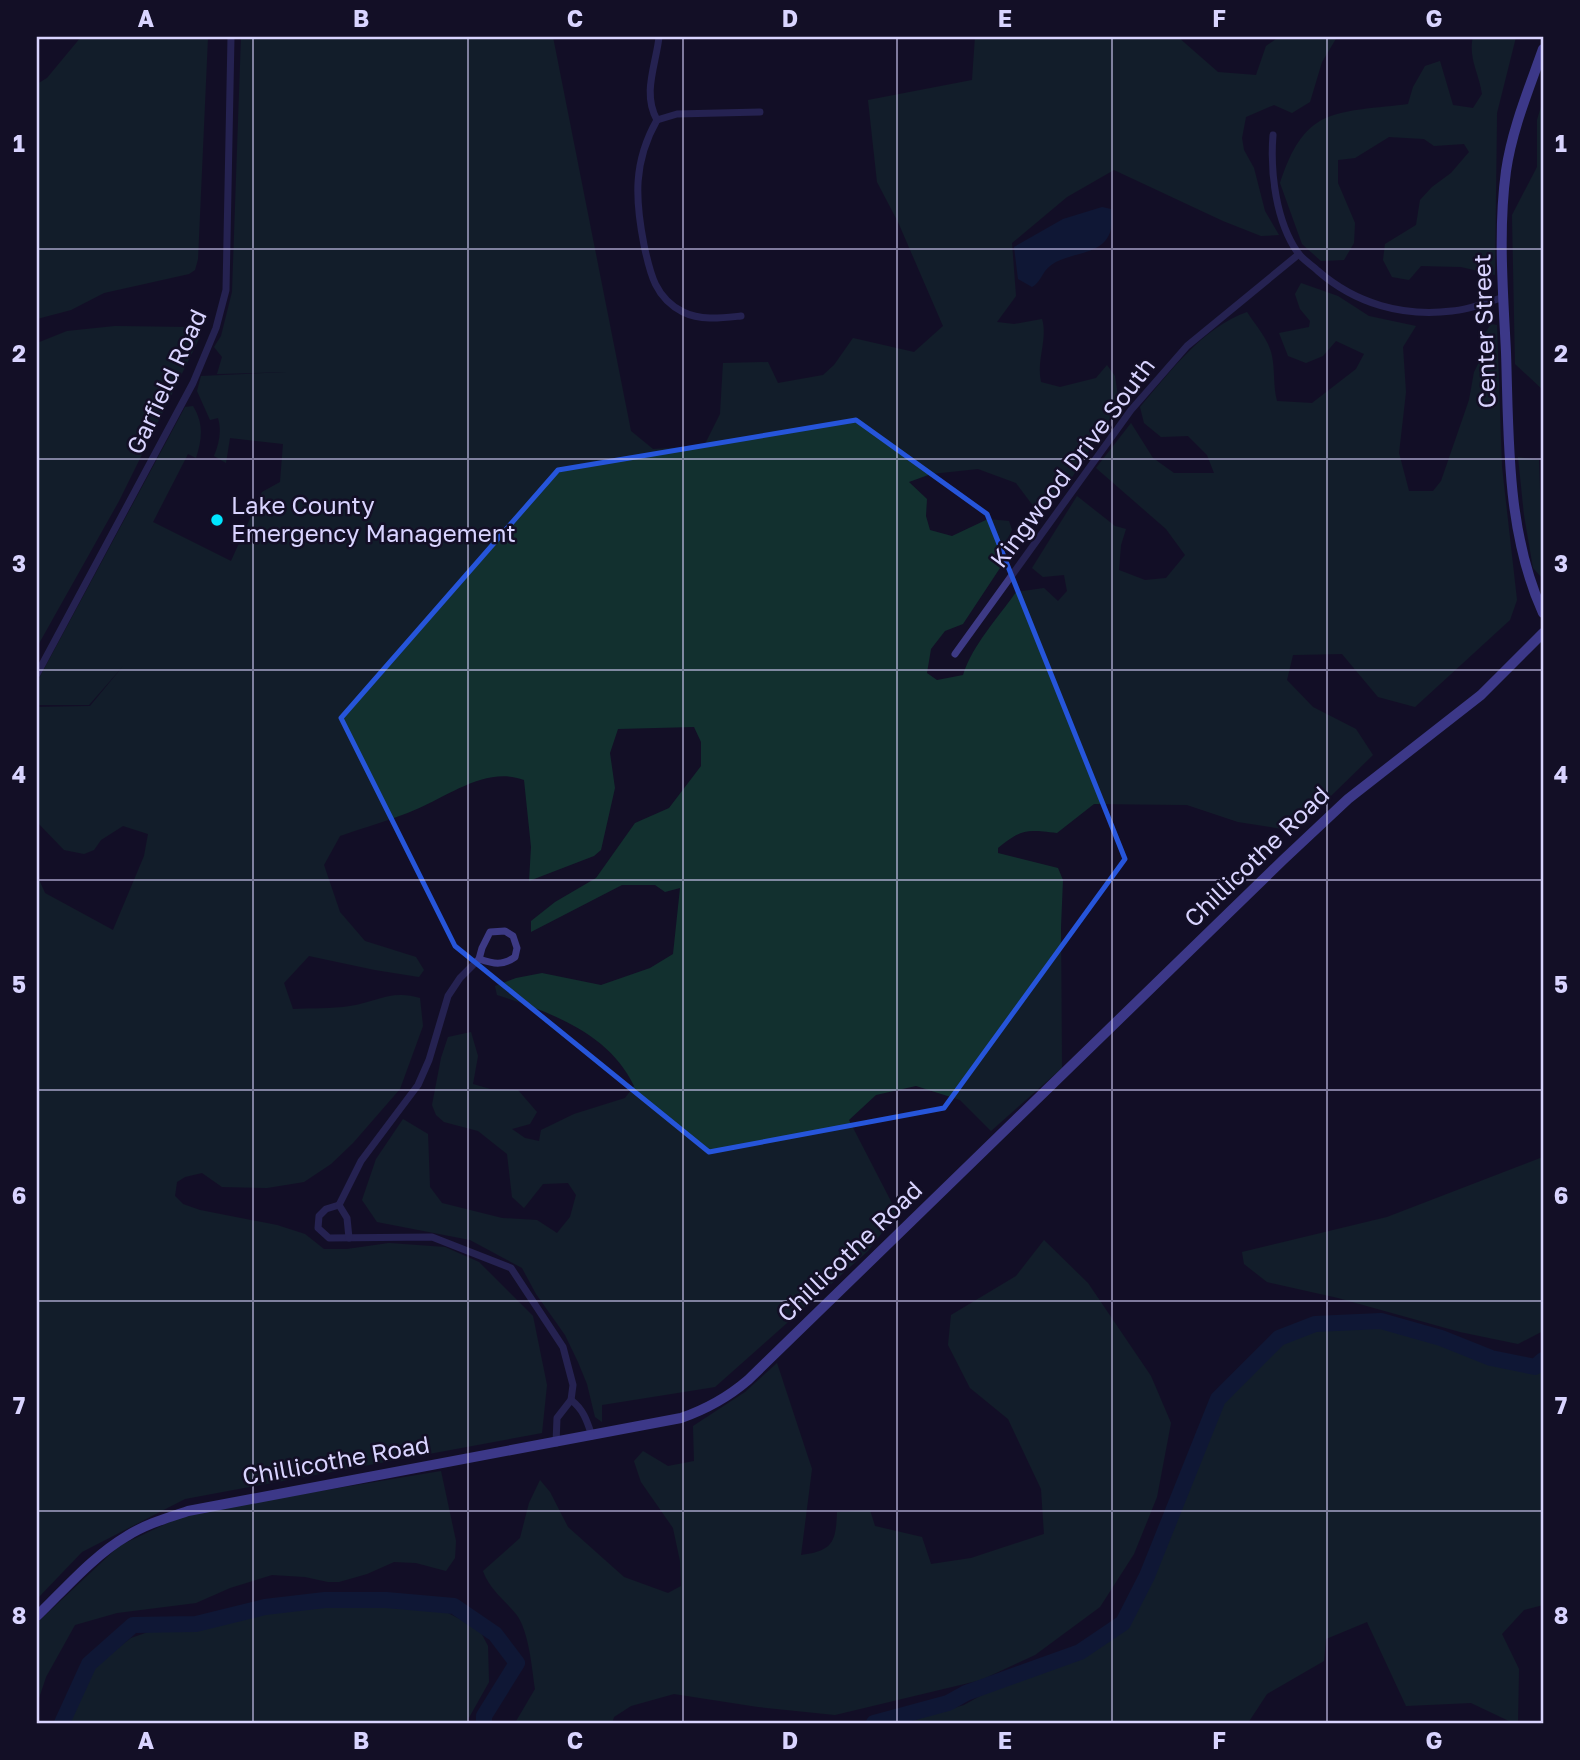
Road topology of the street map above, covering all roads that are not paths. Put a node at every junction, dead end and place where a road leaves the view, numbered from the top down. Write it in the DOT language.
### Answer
graph roads {
  1 [pos="231,37"];
  2 [pos="659,37"];
  3 [pos="1543,49"];
  4 [pos="760,112"];
  5 [pos="657,120"];
  6 [pos="1273,135"];
  7 [pos="1299,254"];
  8 [pos="1504,297"];
  9 [pos="741,316"];
  10 [pos="1543,613"];
  11 [pos="1543,632"];
  12 [pos="955,654"];
  13 [pos="37,674"];
  14 [pos="479,959"];
  15 [pos="339,1205"];
  16 [pos="349,1238"];
  17 [pos="571,1401"];
  18 [pos="592,1436"];
  19 [pos="556,1443"];
  20 [pos="37,1616"];
  1 -- 13 [label="street, Garfield Road"];
  2 -- 5 [label="street"];
  3 -- 8 [label="main road, Center Street"];
  4 -- 5 [label="street"];
  5 -- 9 [label="street"];
  6 -- 7 [label="street"];
  7 -- 8 [label="street"];
  7 -- 12 [label="street, Kingwood Drive South"];
  8 -- 10 [label="main road, Center Street"];
  11 -- 18 [label="main road, Chillicothe Road"];
  14 -- 14 [label="street"];
  14 -- 15 [label="street"];
  15 -- 16 [label="street"];
  15 -- 16 [label="street"];
  16 -- 17 [label="street"];
  17 -- 18 [label="street"];
  17 -- 19 [label="street"];
  18 -- 19 [label="main road, Chillicothe Road"];
  19 -- 20 [label="main road, Chillicothe Road"];
}
